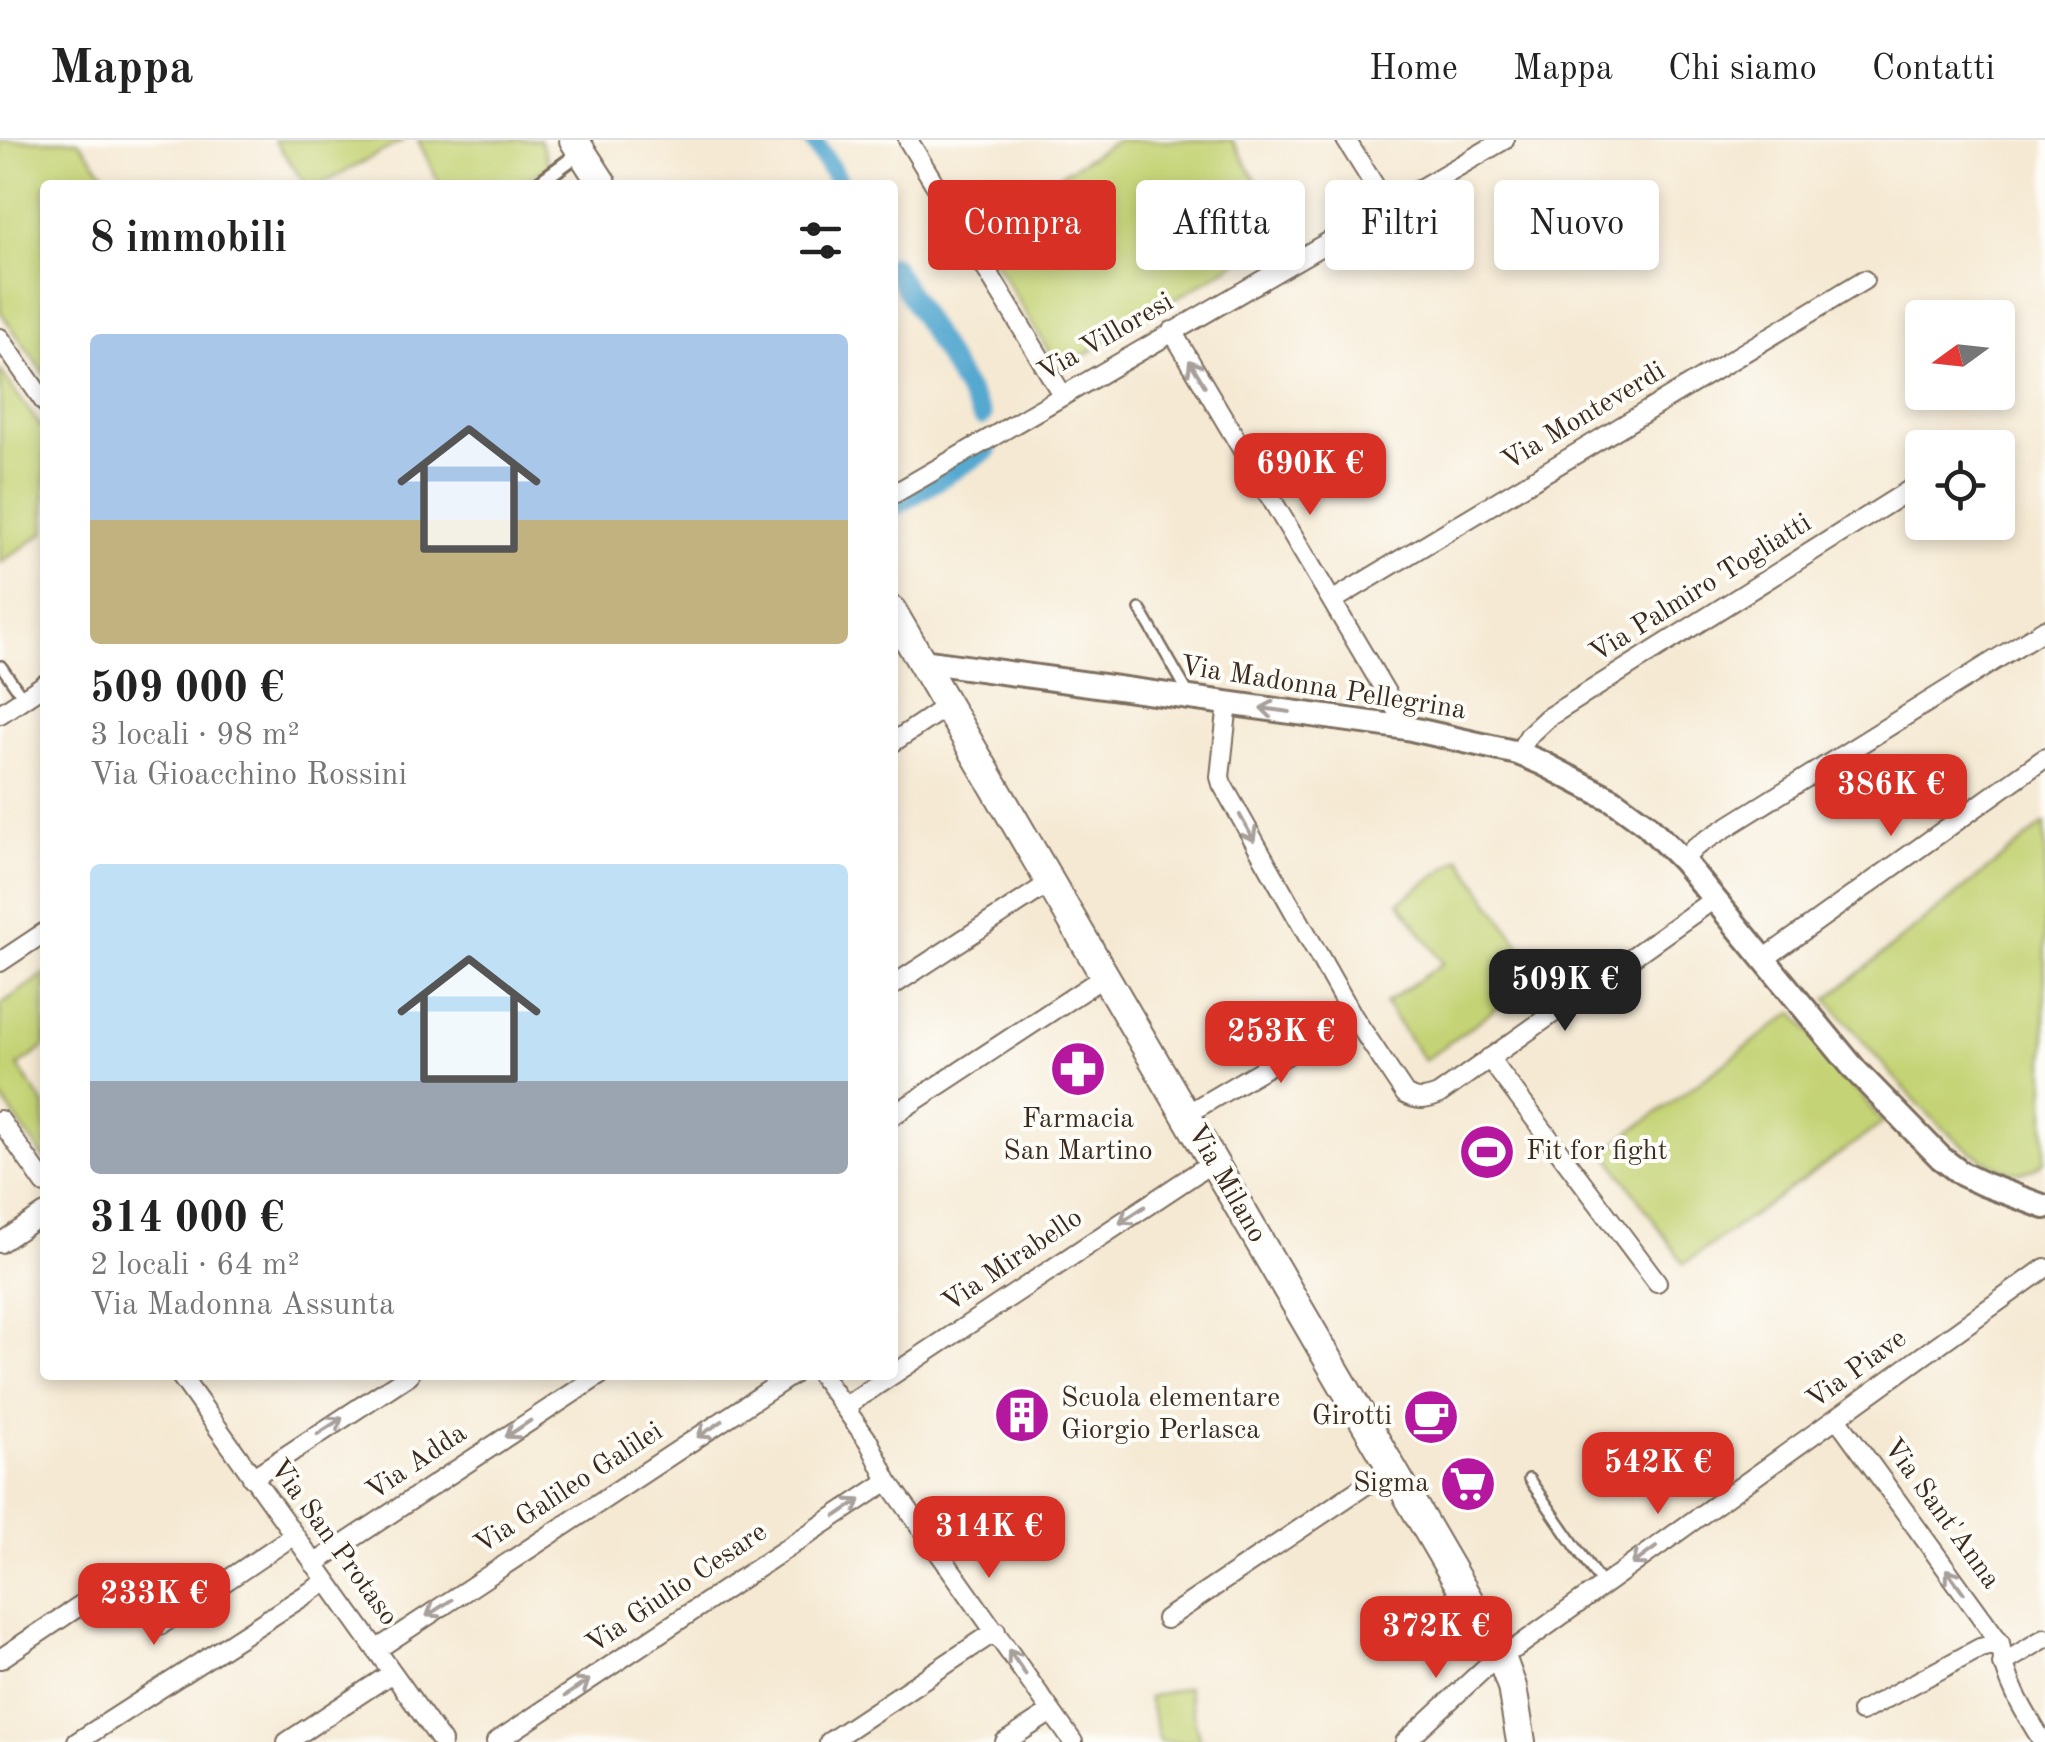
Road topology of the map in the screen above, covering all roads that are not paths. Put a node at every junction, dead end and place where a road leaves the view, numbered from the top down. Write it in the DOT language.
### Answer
graph roads {
  1 [pos="908,140"];
  2 [pos="1346,140"];
  3 [pos="1504,140"];
  4 [pos="577,146"];
  5 [pos="541,180"];
  6 [pos="600,180"];
  7 [pos="1371,180"];
  8 [pos="1434,180"];
  9 [pos="1325,243"];
  10 [pos="1864,280"];
  11 [pos="1172,332"];
  12 [pos="0,338"];
  13 [pos="40,396"];
  14 [pos="1062,396"];
  15 [pos="898,492"];
  16 [pos="1905,493"];
  17 [pos="1332,601"];
  18 [pos="1140,609"];
  19 [pos="898,621"];
  20 [pos="2045,628"];
  21 [pos="922,661"];
  22 [pos="1,666"];
  23 [pos="40,688"];
  24 [pos="1192,698"];
  25 [pos="24,699"];
  26 [pos="1228,703"];
  27 [pos="947,706"];
  28 [pos="0,714"];
  29 [pos="1407,728"];
  30 [pos="898,740"];
  31 [pos="1518,753"];
  32 [pos="2045,758"];
  33 [pos="1682,861"];
  34 [pos="1050,882"];
  35 [pos="1714,899"];
  36 [pos="40,935"];
  37 [pos="1764,959"];
  38 [pos="0,962"];
  39 [pos="1105,976"];
  40 [pos="898,982"];
  41 [pos="1354,1016"];
  42 [pos="1490,1058"];
  43 [pos="898,1112"];
  44 [pos="1185,1114"];
  45 [pos="0,1120"];
  46 [pos="1214,1162"];
  47 [pos="40,1177"];
  48 [pos="2045,1184"];
  49 [pos="2009,1193"];
  50 [pos="2045,1207"];
  51 [pos="40,1216"];
  52 [pos="0,1243"];
  53 [pos="2039,1273"];
  54 [pos="1657,1282"];
  55 [pos="2045,1293"];
  56 [pos="898,1371"];
  57 [pos="183,1380"];
  58 [pos="400,1380"];
  59 [pos="592,1380"];
  60 [pos="784,1380"];
  61 [pos="825,1380"];
  62 [pos="885,1380"];
  63 [pos="844,1407"];
  64 [pos="1837,1418"];
  65 [pos="1391,1468"];
  66 [pos="252,1478"];
  67 [pos="1528,1479"];
  68 [pos="888,1482"];
  69 [pos="294,1535"];
  70 [pos="314,1564"];
  71 [pos="326,1581"];
  72 [pos="1603,1586"];
  73 [pos="1166,1619"];
  74 [pos="996,1632"];
  75 [pos="2045,1638"];
  76 [pos="2000,1642"];
  77 [pos="376,1650"];
  78 [pos="1500,1654"];
  79 [pos="0,1660"];
  80 [pos="2002,1664"];
  81 [pos="392,1672"];
  82 [pos="1050,1712"];
  83 [pos="1861,1712"];
  84 [pos="77,1742"];
  85 [pos="287,1742"];
  86 [pos="442,1742"];
  87 [pos="496,1742"];
  88 [pos="828,1742"];
  89 [pos="1005,1742"];
  90 [pos="1072,1742"];
  91 [pos="1405,1742"];
  92 [pos="1521,1742"];
  93 [pos="2043,1742"];
  1 -- 14 [label="street"];
  2 -- 7 [label="street"];
  3 -- 8 [label="street, Via Villoresi"];
  4 -- 5 [label="street"];
  4 -- 6 [label="main road"];
  9 -- 11 [label="street, Via Villoresi"];
  10 -- 17 [label="street, Via Monteverdi"];
  11 -- 14 [label="street, Via Villoresi"];
  17 -- 11 [label="street, one-way"];
  12 -- 13 [label="street"];
  14 -- 15 [label="street, Via Villoresi"];
  16 -- 31 [label="street, Via Palmiro Togliatti"];
  17 -- 29 [label="street"];
  18 -- 24 [label="lane"];
  19 -- 21 [label="main road, Via Milano"];
  20 -- 33 [label="street"];
  21 -- 24 [label="street, Via Madonna Pellegrina"];
  21 -- 27 [label="main road, Via Milano"];
  22 -- 25 [label="lane"];
  23 -- 25 [label="street"];
  24 -- 26 [label="street, Via Madonna Pellegrina"];
  25 -- 28 [label="street"];
  29 -- 26 [label="street, Via Madonna Pellegrina, one-way"];
  26 -- 41 [label="street, one-way"];
  27 -- 30 [label="street"];
  27 -- 34 [label="main road, Via Milano"];
  29 -- 31 [label="street, Via Madonna Pellegrina"];
  31 -- 33 [label="street, Via Madonna Pellegrina"];
  32 -- 37 [label="street"];
  33 -- 35 [label="street, Via Madonna Pellegrina"];
  34 -- 39 [label="main road, Via Milano"];
  34 -- 40 [label="street"];
  35 -- 37 [label="street, Via Madonna Pellegrina"];
  35 -- 42 [label="street"];
  36 -- 38 [label="street"];
  37 -- 49 [label="street, Via Madonna Pellegrina"];
  39 -- 43 [label="street"];
  39 -- 44 [label="main road, Via Milano"];
  41 -- 42 [label="street"];
  41 -- 44 [label="street"];
  42 -- 54 [label="street"];
  44 -- 46 [label="main road, Via Milano"];
  45 -- 47 [label="street"];
  46 -- 56 [label="street, Via Mirabello, one-way"];
  46 -- 65 [label="main road, Via Milano"];
  48 -- 49 [label="street"];
  49 -- 50 [label="street, Via Madonna Pellegrina"];
  51 -- 52 [label="street"];
  53 -- 55 [label="street"];
  53 -- 64 [label="street, Via Piave"];
  57 -- 66 [label="street, Via San Protaso"];
  66 -- 58 [label="street, one-way"];
  59 -- 70 [label="street, Via Adda, one-way"];
  60 -- 77 [label="street, Via Galileo Galilei, one-way"];
  61 -- 63 [label="street"];
  62 -- 63 [label="street, Via Mirabello, one-way"];
  63 -- 68 [label="street"];
  64 -- 72 [label="street, Via Piave, one-way"];
  76 -- 64 [label="street, Via Sant'Anna, one-way"];
  65 -- 73 [label="street"];
  65 -- 78 [label="main road, Via Milano"];
  66 -- 69 [label="street, Via San Protaso"];
  67 -- 72 [label="lane"];
  68 -- 74 [label="street"];
  87 -- 68 [label="street, Via Giulio Cesare, one-way"];
  69 -- 70 [label="street, Via San Protaso"];
  69 -- 79 [label="street"];
  70 -- 71 [label="street, Via San Protaso"];
  71 -- 77 [label="street, Via San Protaso"];
  71 -- 84 [label="street"];
  72 -- 78 [label="street, Via Piave"];
  82 -- 74 [label="street, one-way"];
  74 -- 88 [label="street"];
  75 -- 80 [label="street"];
  76 -- 80 [label="street"];
  76 -- 83 [label="street"];
  77 -- 81 [label="street, Via San Protaso"];
  78 -- 91 [label="street, Via Piave"];
  78 -- 92 [label="main road, Via Milano"];
  80 -- 93 [label="street"];
  81 -- 85 [label="street"];
  81 -- 86 [label="street, Via San Protaso"];
  82 -- 89 [label="street"];
  82 -- 90 [label="street"];
}
